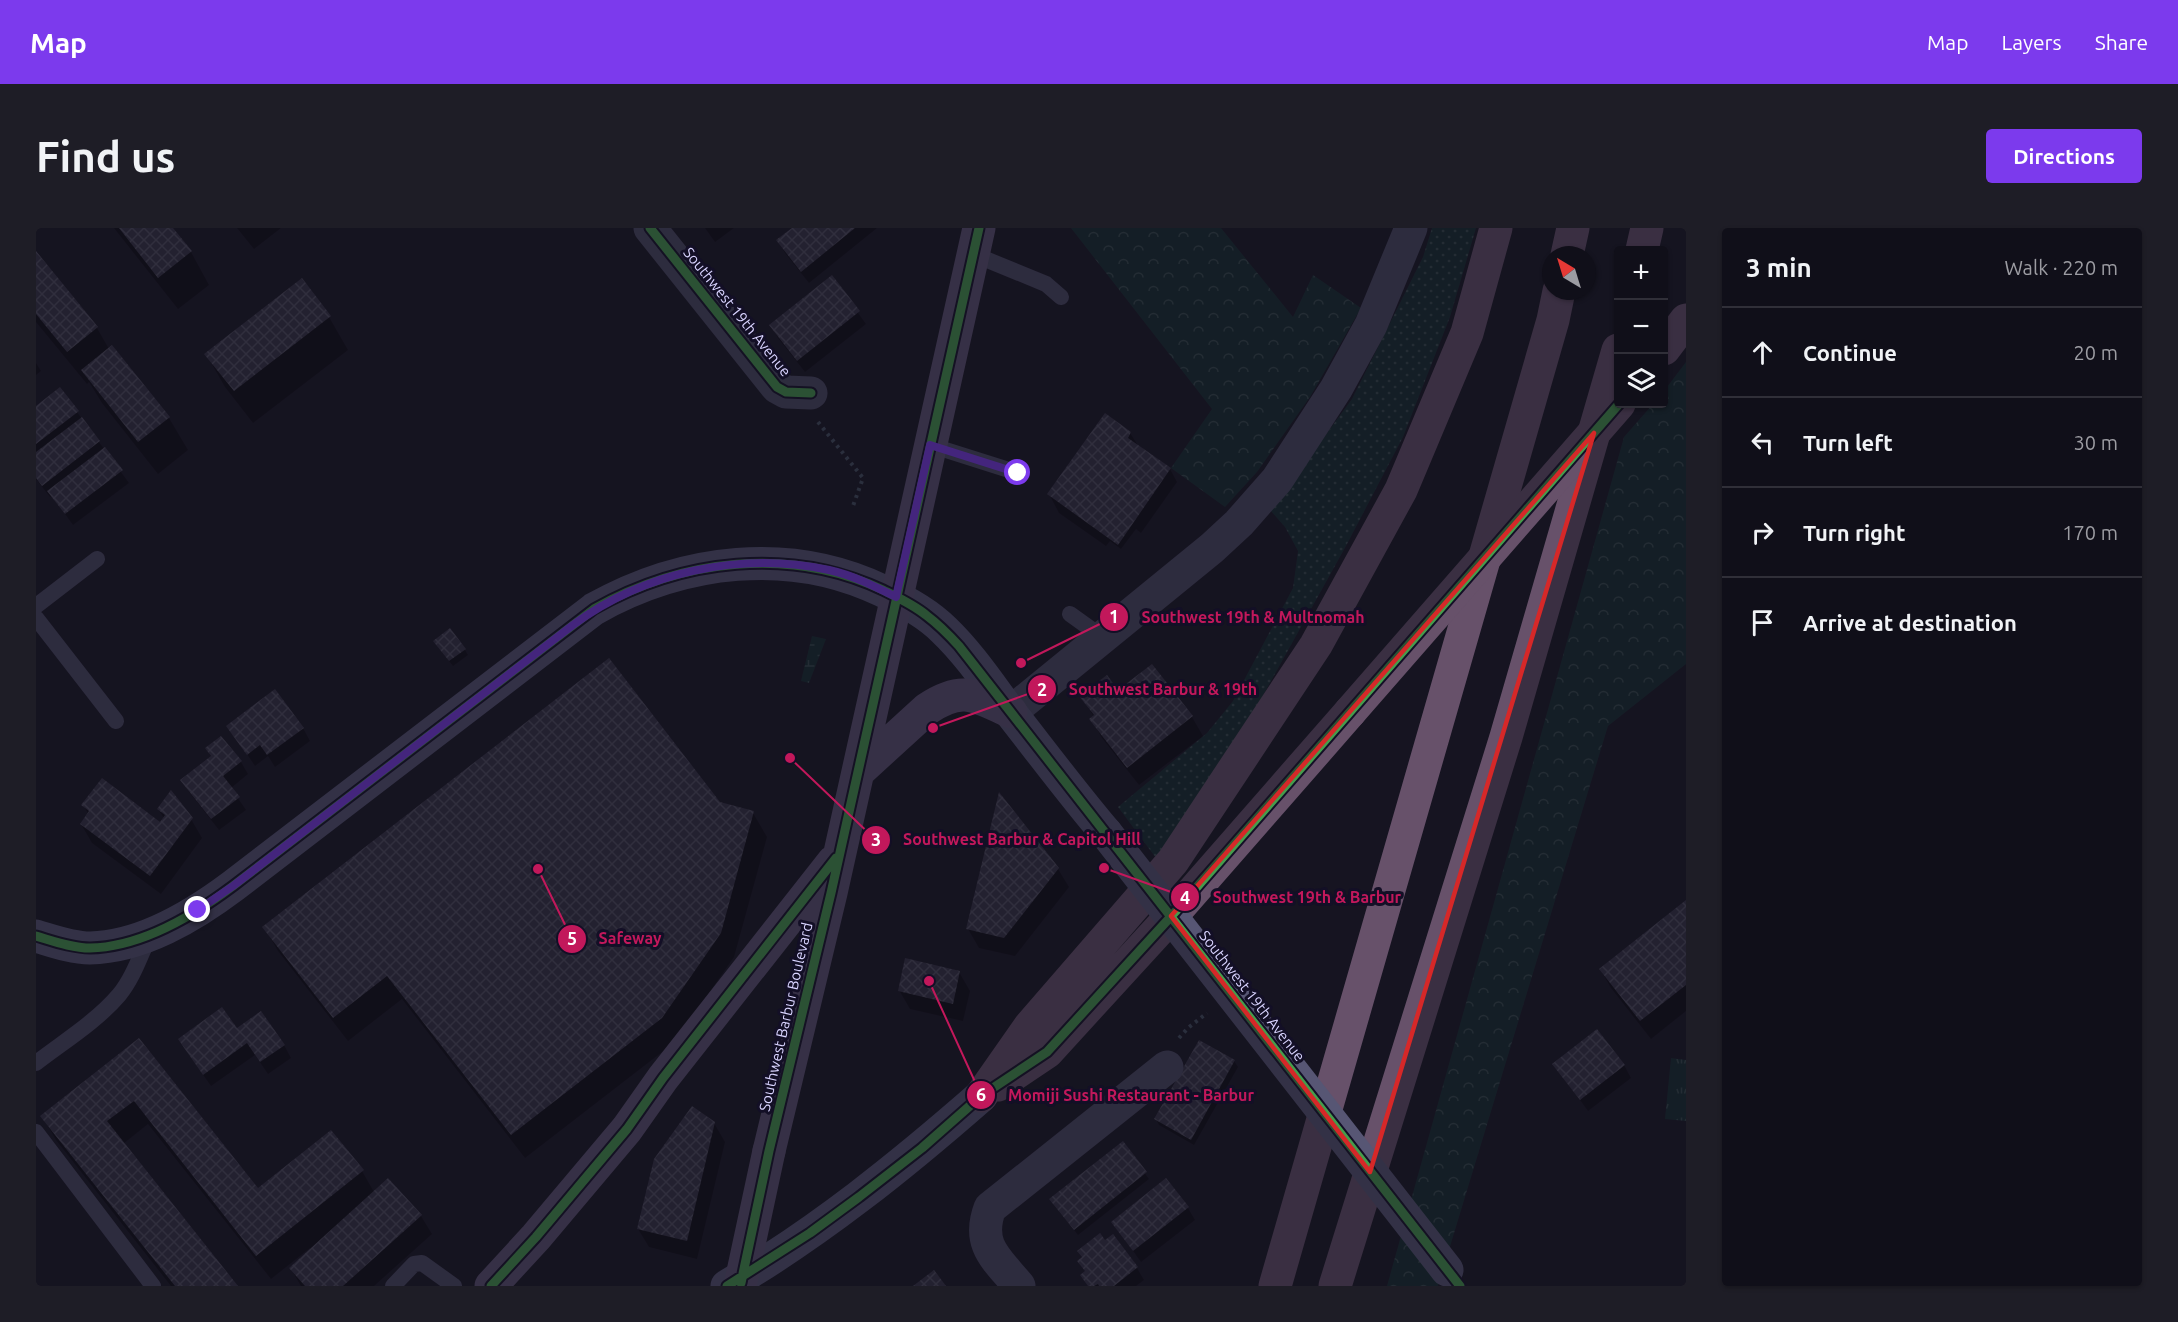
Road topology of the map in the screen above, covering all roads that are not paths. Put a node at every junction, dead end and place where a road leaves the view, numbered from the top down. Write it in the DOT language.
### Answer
graph roads {
  1 [pos="650,228"];
  2 [pos="1411,228"];
  3 [pos="1496,228"];
  4 [pos="1573,228"];
  5 [pos="1647,228"];
  6 [pos="976,241"];
  7 [pos="1569,246"];
  8 [pos="1643,246"];
  9 [pos="1061,297"];
  10 [pos="1557,300"];
  11 [pos="1686,320"];
  12 [pos="1668,344"];
  13 [pos="1617,354"];
  14 [pos="811,393"];
  15 [pos="1616,408"];
  16 [pos="930,445"];
  17 [pos="1018,473"];
  18 [pos="97,559"];
  19 [pos="896,597"];
  20 [pos="36,606"];
  21 [pos="1070,614"];
  22 [pos="36,618"];
  23 [pos="1102,637"];
  24 [pos="1011,712"];
  25 [pos="116,721"];
  26 [pos="858,772"];
  27 [pos="838,856"];
  28 [pos="150,934"];
  29 [pos="36,936"];
  30 [pos="36,1064"];
  31 [pos="1167,1067"];
  32 [pos="981,1096"];
  33 [pos="36,1132"];
  34 [pos="1453,1278"];
  35 [pos="153,1286"];
  36 [pos="393,1286"];
  37 [pos="454,1286"];
  38 [pos="491,1286"];
  39 [pos="727,1286"];
  40 [pos="740,1286"];
  41 [pos="1019,1286"];
  42 [pos="1275,1286"];
  43 [pos="1335,1286"];
  1 -- 14 [label="street, Southwest 19th Avenue"];
  2 -- 23 [label="street"];
  3 -- 32 [label="highway"];
  4 -- 7 [label="highway"];
  5 -- 8 [label="highway"];
  6 -- 9 [label="lane"];
  6 -- 16 [label="main road, Southwest Barbur Boulevard"];
  10 -- 42 [label="highway"];
  11 -- 12 [label="highway"];
  13 -- 43 [label="highway"];
  15 -- 32 [label="highway, bridge"];
  16 -- 17 [label="lane"];
  16 -- 19 [label="main road, Southwest Barbur Boulevard"];
  18 -- 20 [label="lane"];
  19 -- 24 [label="street, Southwest 19th Avenue"];
  19 -- 26 [label="main road, Southwest Barbur Boulevard"];
  19 -- 28 [label="street, Southwest 19th Avenue"];
  21 -- 23 [label="lane"];
  22 -- 25 [label="lane"];
  23 -- 24 [label="street"];
  24 -- 26 [label="main road"];
  24 -- 34 [label="street, Southwest 19th Avenue, bridge"];
  26 -- 27 [label="main road, Southwest Barbur Boulevard"];
  27 -- 38 [label="main road"];
  27 -- 40 [label="main road, Southwest Barbur Boulevard, bridge"];
  28 -- 29 [label="street, Southwest 19th Avenue"];
  28 -- 30 [label="lane"];
  31 -- 41 [label="street"];
  32 -- 39 [label="street"];
  33 -- 35 [label="lane"];
  36 -- 37 [label="lane"];
}
